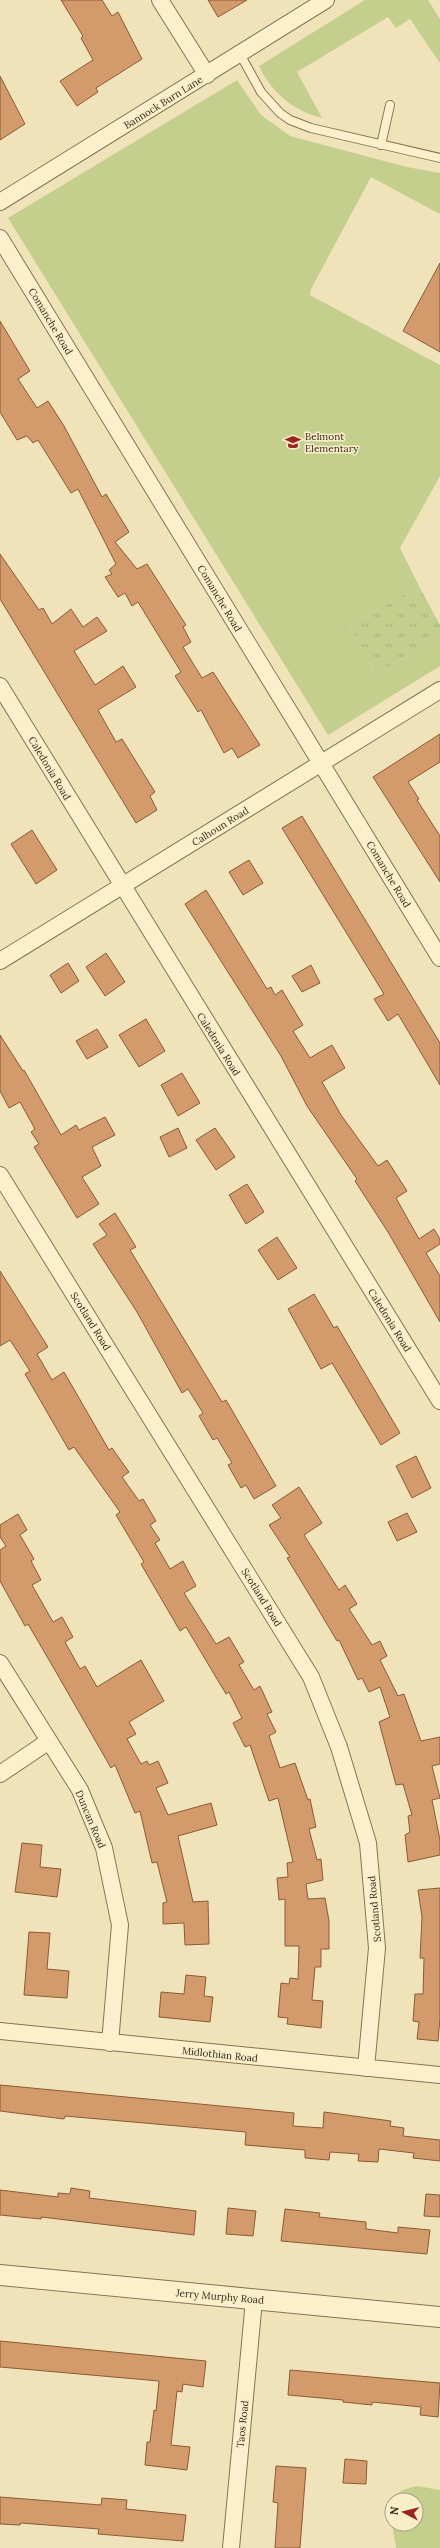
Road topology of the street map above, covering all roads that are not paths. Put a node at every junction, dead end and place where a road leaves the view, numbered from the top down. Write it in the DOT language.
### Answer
graph roads {
  1 [pos="160,0"];
  2 [pos="326,0"];
  3 [pos="240,54"];
  4 [pos="207,75"];
  5 [pos="390,105"];
  6 [pos="381,145"];
  7 [pos="440,158"];
  8 [pos="0,202"];
  9 [pos="0,238"];
  10 [pos="0,686"];
  11 [pos="440,690"];
  12 [pos="321,763"];
  13 [pos="122,887"];
  14 [pos="440,958"];
  15 [pos="0,961"];
  16 [pos="0,1175"];
  17 [pos="440,1401"];
  18 [pos="0,1663"];
  19 [pos="49,1740"];
  20 [pos="0,1774"];
  21 [pos="0,2031"];
  22 [pos="110,2043"];
  23 [pos="366,2068"];
  24 [pos="440,2075"];
  25 [pos="0,2275"];
  26 [pos="254,2300"];
  27 [pos="440,2317"];
  28 [pos="230,2548"];
  1 -- 4 [label="street"];
  2 -- 3 [label="street, Bannock Burn Lane"];
  3 -- 4 [label="street, Bannock Burn Lane"];
  3 -- 6 [label="lane"];
  4 -- 8 [label="street, Bannock Burn Lane"];
  5 -- 6 [label="lane"];
  6 -- 7 [label="lane"];
  9 -- 12 [label="street, Comanche Road"];
  10 -- 13 [label="street, Caledonia Road"];
  11 -- 12 [label="street, Calhoun Road"];
  12 -- 13 [label="street, Calhoun Road"];
  12 -- 14 [label="street, Comanche Road"];
  13 -- 15 [label="street, Calhoun Road"];
  13 -- 17 [label="street, Caledonia Road"];
  16 -- 23 [label="street, Scotland Road"];
  18 -- 19 [label="street, Duncan Road"];
  19 -- 20 [label="street"];
  19 -- 22 [label="street, Duncan Road"];
  21 -- 22 [label="street, Midlothian Road"];
  22 -- 23 [label="street, Midlothian Road"];
  23 -- 24 [label="street, Midlothian Road"];
  25 -- 26 [label="street, Jerry Murphy Road"];
  26 -- 27 [label="street, Jerry Murphy Road"];
  26 -- 28 [label="street, Taos Road"];
}
